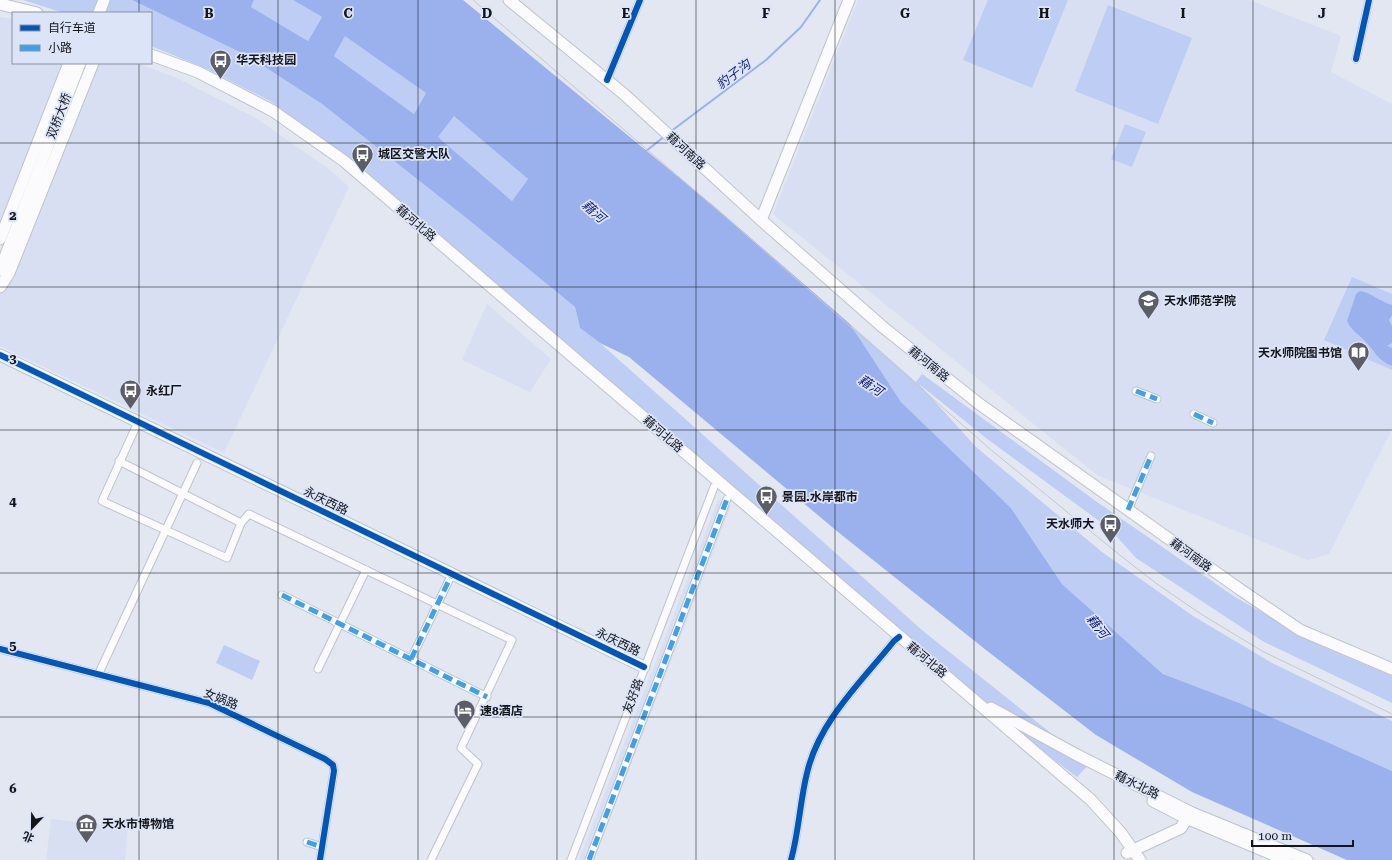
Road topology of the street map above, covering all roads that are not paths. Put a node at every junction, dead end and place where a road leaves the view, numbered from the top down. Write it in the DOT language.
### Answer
graph roads {
  1 [pos="104,0"];
  2 [pos="509,0"];
  3 [pos="640,0"];
  4 [pos="849,0"];
  5 [pos="1369,0"];
  6 [pos="0,4"];
  7 [pos="0,12"];
  8 [pos="33,12"];
  9 [pos="99,12"];
  10 [pos="12,14"];
  11 [pos="152,55"];
  12 [pos="1356,59"];
  13 [pos="152,62"];
  14 [pos="69,64"];
  15 [pos="80,64"];
  16 [pos="93,64"];
  17 [pos="607,80"];
  18 [pos="761,220"];
  19 [pos="0,240"];
  20 [pos="0,270"];
  21 [pos="0,287"];
  22 [pos="0,355"];
  23 [pos="1136,391"];
  24 [pos="1157,399"];
  25 [pos="1194,414"];
  26 [pos="138,422"];
  27 [pos="1214,423"];
  28 [pos="1151,456"];
  29 [pos="119,461"];
  30 [pos="197,463"];
  31 [pos="714,487"];
  32 [pos="182,493"];
  33 [pos="727,499"];
  34 [pos="1128,510"];
  35 [pos="241,523"];
  36 [pos="165,530"];
  37 [pos="366,570"];
  38 [pos="452,574"];
  39 [pos="282,595"];
  40 [pos="438,604"];
  41 [pos="340,624"];
  42 [pos="897,639"];
  43 [pos="0,649"];
  44 [pos="411,659"];
  45 [pos="644,667"];
  46 [pos="318,669"];
  47 [pos="1392,669"];
  48 [pos="98,675"];
  49 [pos="487,696"];
  50 [pos="970,702"];
  51 [pos="999,721"];
  52 [pos="1188,815"];
  53 [pos="308,842"];
  54 [pos="322,847"];
  55 [pos="1130,854"];
  56 [pos="320,860"];
  57 [pos="431,860"];
  58 [pos="571,860"];
  59 [pos="590,860"];
  60 [pos="791,860"];
  61 [pos="1140,860"];
  62 [pos="1286,860"];
  63 [pos="1307,860"];
  1 -- 9 [label="main road"];
  2 -- 17 [label="main road, 藉河南路"];
  3 -- 17 [label="street"];
  4 -- 18 [label="main road"];
  5 -- 12 [label="street"];
  6 -- 8 [label="main road"];
  7 -- 10 [label="main road"];
  11 -- 42 [label="main road, 藉河北路"];
  13 -- 31 [label="main road, 藉河北路"];
  14 -- 19 [label="main road"];
  15 -- 20 [label="main road, 双桥大桥"];
  16 -- 21 [label="main road"];
  17 -- 18 [label="main road, 藉河南路"];
  18 -- 34 [label="main road, 藉河南路"];
  22 -- 26 [label="main road, 永庆西路"];
  23 -- 24 [label="street"];
  25 -- 27 [label="street"];
  26 -- 29 [label="street"];
  26 -- 38 [label="main road, 永庆西路"];
  28 -- 34 [label="street"];
  29 -- 32 [label="street"];
  29 -- 36 [label="street"];
  30 -- 32 [label="street"];
  31 -- 33 [label="main road, 藉河北路"];
  31 -- 45 [label="street, 友好路"];
  32 -- 35 [label="street"];
  32 -- 36 [label="street"];
  33 -- 42 [label="main road, 藉河北路"];
  33 -- 59 [label="street, 友好路"];
  34 -- 47 [label="main road, 藉河南路"];
  35 -- 36 [label="street"];
  35 -- 37 [label="street"];
  36 -- 48 [label="street"];
  37 -- 40 [label="street"];
  37 -- 41 [label="street"];
  38 -- 40 [label="street"];
  38 -- 45 [label="main road, 永庆西路"];
  39 -- 41 [label="street"];
  40 -- 44 [label="street"];
  40 -- 49 [label="street"];
  41 -- 44 [label="street"];
  41 -- 46 [label="street"];
  42 -- 50 [label="main road, 藉河北路"];
  42 -- 60 [label="street"];
  43 -- 48 [label="street, 女娲路"];
  44 -- 49 [label="street"];
  45 -- 58 [label="street, 友好路"];
  48 -- 54 [label="street, 女娲路"];
  49 -- 57 [label="street"];
  50 -- 51 [label="main road, 藉河北路"];
  50 -- 52 [label="main road, 藉水北路"];
  50 -- 55 [label="main road, 藉河北路"];
  51 -- 52 [label="main road, 藉水北路"];
  51 -- 55 [label="main road, 藉河北路"];
  52 -- 55 [label="main road"];
  52 -- 62 [label="main road, 藉水北路"];
  52 -- 63 [label="main road, 藉水北路"];
  53 -- 54 [label="street"];
  54 -- 56 [label="street, 女娲路"];
  55 -- 61 [label="main road, 藉河北路"];
}
